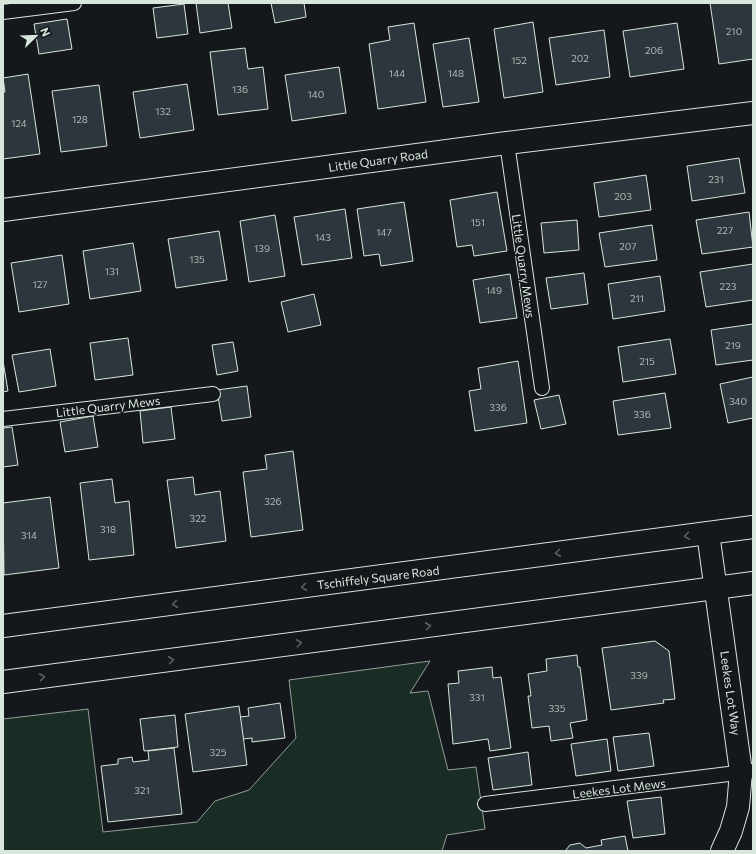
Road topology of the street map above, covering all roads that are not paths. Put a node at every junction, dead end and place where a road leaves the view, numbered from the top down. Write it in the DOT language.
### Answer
graph roads {
  1 [pos="74,3"];
  2 [pos="3,12"];
  3 [pos="753,113"];
  4 [pos="507,143"];
  5 [pos="3,210"];
  6 [pos="542,388"];
  7 [pos="212,394"];
  8 [pos="3,418"];
  9 [pos="753,527"];
  10 [pos="708,533"];
  11 [pos="753,583"];
  12 [pos="715,588"];
  13 [pos="3,626"];
  14 [pos="3,682"];
  15 [pos="747,772"];
  16 [pos="486,804"];
  17 [pos="722,851"];
  1 -- 2 [label="lane"];
  3 -- 4 [label="street, Little Quarry Road"];
  4 -- 5 [label="street, Little Quarry Road"];
  4 -- 6 [label="lane, Little Quarry Mews"];
  7 -- 8 [label="lane, Little Quarry Mews"];
  9 -- 10 [label="street, Tschiffely Square Road"];
  10 -- 12 [label="street, Leekes Lot Way"];
  10 -- 13 [label="street, Tschiffely Square Road, one-way"];
  11 -- 12 [label="street"];
  14 -- 12 [label="street, one-way"];
  12 -- 15 [label="street, Leekes Lot Way"];
  15 -- 16 [label="lane, Leekes Lot Mews"];
  15 -- 17 [label="street, Leekes Lot Way"];
}
